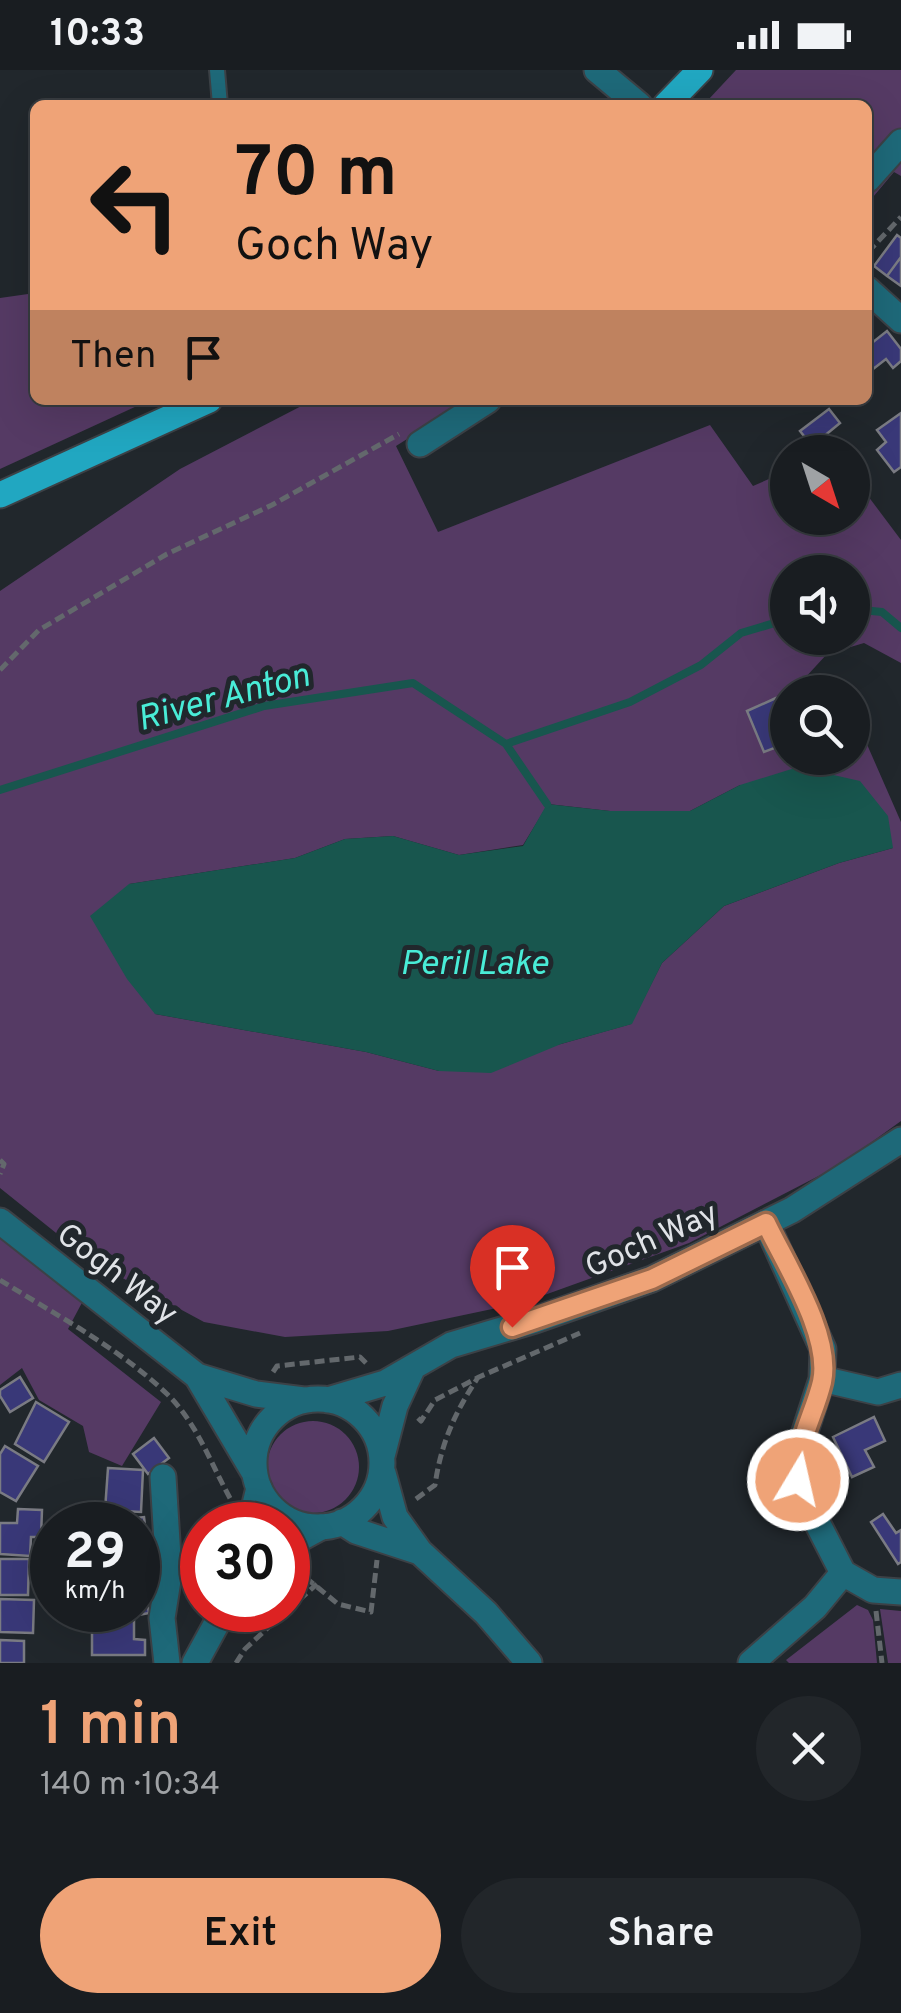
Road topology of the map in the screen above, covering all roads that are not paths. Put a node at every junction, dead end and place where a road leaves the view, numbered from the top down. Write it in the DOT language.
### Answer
graph roads {
  1 [pos="217,70"];
  2 [pos="597,70"];
  3 [pos="700,70"];
  4 [pos="674,98"];
  5 [pos="220,100"];
  6 [pos="633,100"];
  7 [pos="901,142"];
  8 [pos="872,175"];
  9 [pos="872,294"];
  10 [pos="901,320"];
  11 [pos="199,405"];
  12 [pos="478,405"];
  13 [pos="412,438"];
  14 [pos="0,495"];
  15 [pos="901,1140"];
  16 [pos="0,1221"];
  17 [pos="766,1223"];
  18 [pos="414,1367"];
  19 [pos="197,1376"];
  20 [pos="822,1380"];
  21 [pos="901,1385"];
  22 [pos="318,1400"];
  23 [pos="382,1464"];
  24 [pos="164,1477"];
  25 [pos="257,1481"];
  26 [pos="248,1502"];
  27 [pos="332,1525"];
  28 [pos="310,1534"];
  29 [pos="420,1552"];
  30 [pos="843,1573"];
  31 [pos="889,1591"];
  32 [pos="212,1632"];
  33 [pos="167,1663"];
  34 [pos="195,1663"];
  35 [pos="529,1663"];
  36 [pos="751,1663"];
  1 -- 5 [label="lane"];
  2 -- 6 [label="street"];
  3 -- 4 [label="main road"];
  7 -- 8 [label="street"];
  9 -- 10 [label="street"];
  11 -- 14 [label="main road"];
  12 -- 13 [label="street"];
  15 -- 17 [label="street, Goch Way"];
  16 -- 19 [label="street, Gogh Way"];
  17 -- 18 [label="street, Goch Way"];
  17 -- 20 [label="street"];
  18 -- 22 [label="street, Goch Way"];
  18 -- 23 [label="street"];
  19 -- 22 [label="street, Gogh Way"];
  19 -- 25 [label="street, Gogh Way"];
  20 -- 21 [label="street"];
  20 -- 30 [label="street"];
  22 -- 23 [label="street"];
  22 -- 25 [label="street"];
  23 -- 27 [label="street"];
  23 -- 29 [label="street"];
  24 -- 33 [label="street"];
  25 -- 26 [label="street"];
  25 -- 27 [label="street"];
  27 -- 28 [label="street"];
  27 -- 29 [label="street"];
  29 -- 35 [label="street"];
  30 -- 31 [label="street"];
  30 -- 36 [label="street"];
  32 -- 34 [label="street"];
}
